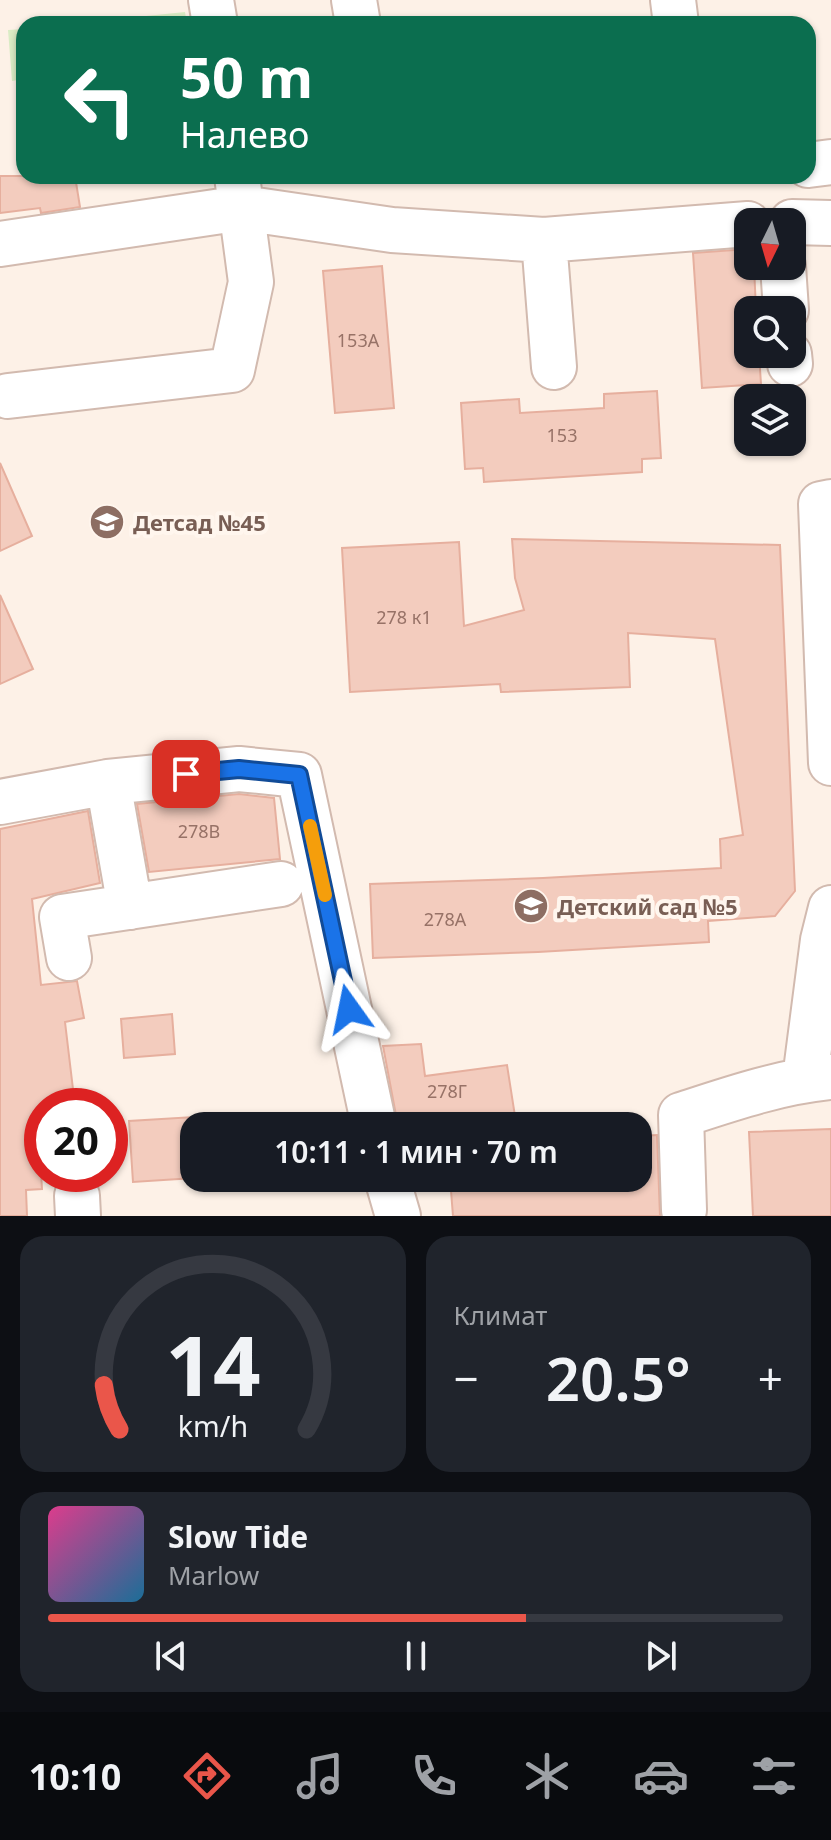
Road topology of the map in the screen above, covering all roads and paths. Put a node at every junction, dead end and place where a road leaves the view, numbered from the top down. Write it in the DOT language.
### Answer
graph roads {
  1 [pos="240,192"];
  2 [pos="806,222"];
  3 [pos="831,223"];
  4 [pos="734,225"];
  5 [pos="544,240"];
  6 [pos="0,244"];
  7 [pos="554,367"];
  8 [pos="8,396"];
  9 [pos="831,502"];
  10 [pos="831,763"];
  11 [pos="108,782"];
  12 [pos="0,802"];
  13 [pos="281,884"];
  14 [pos="130,907"];
  15 [pos="831,908"];
  16 [pos="69,958"];
  17 [pos="818,1078"];
  18 [pos="371,1112"];
  19 [pos="391,1192"];
  20 [pos="684,1210"];
  21 [pos="398,1216"];
  1 -- 5 [label="lane"];
  1 -- 6 [label="lane"];
  1 -- 8 [label="lane"];
  2 -- 3 [label="lane"];
  4 -- 5 [label="lane"];
  5 -- 7 [label="lane"];
  9 -- 10 [label="lane"];
  11 -- 12 [label="lane"];
  11 -- 14 [label="lane"];
  11 -- 18 [label="lane"];
  13 -- 14 [label="lane"];
  14 -- 16 [label="lane"];
  15 -- 17 [label="lane"];
  17 -- 20 [label="lane"];
  19 -- 21 [label="lane"];
}
